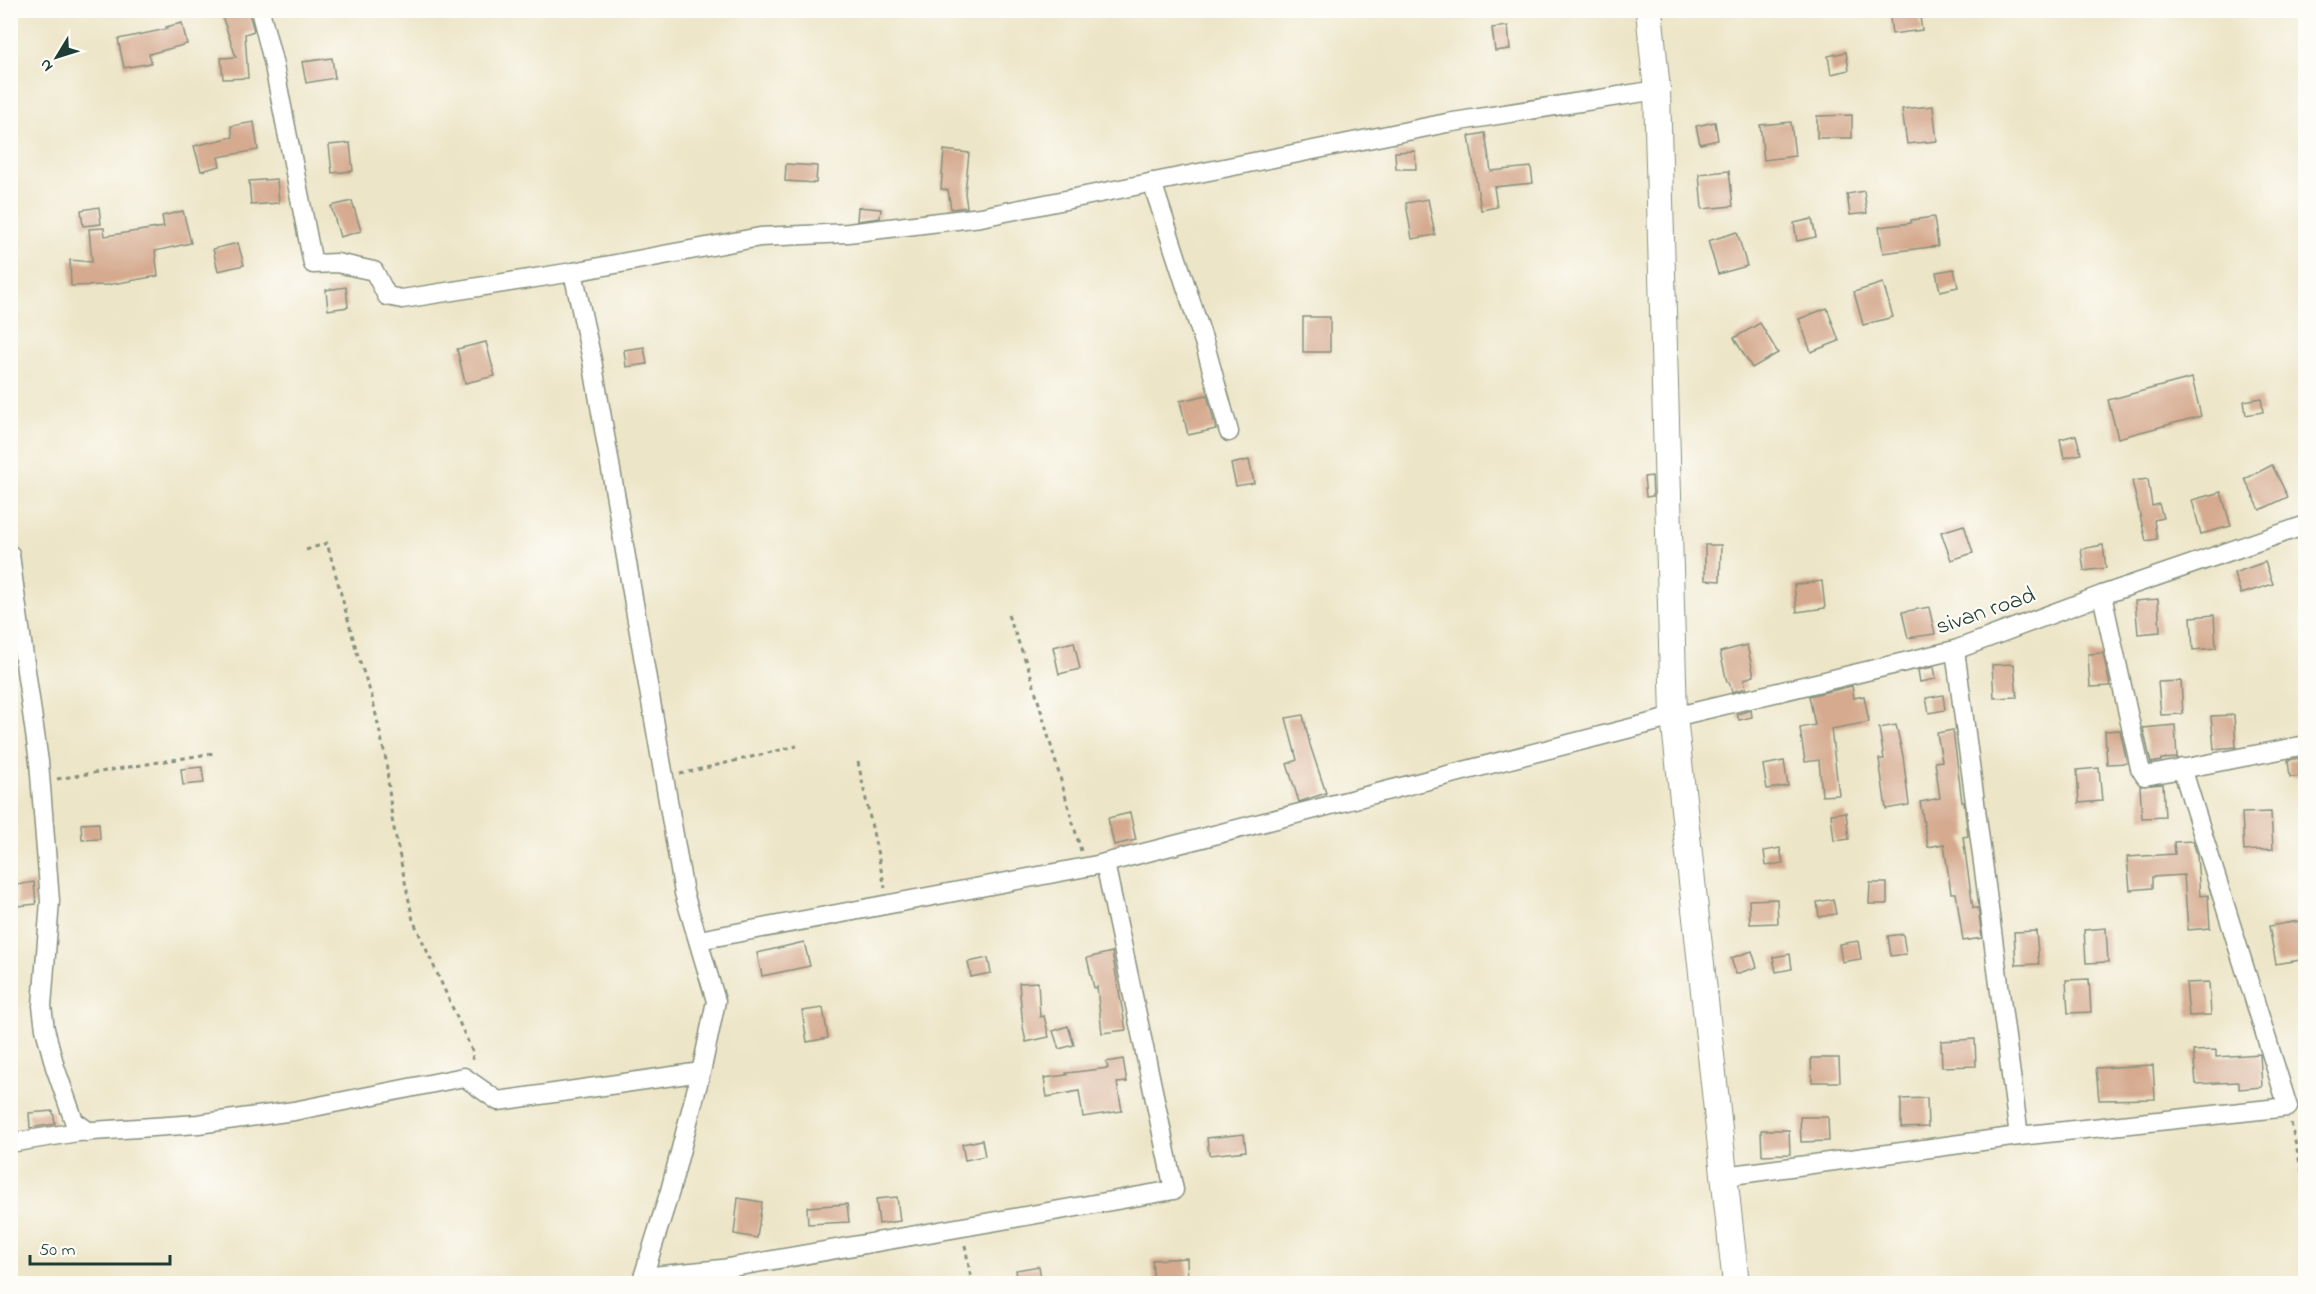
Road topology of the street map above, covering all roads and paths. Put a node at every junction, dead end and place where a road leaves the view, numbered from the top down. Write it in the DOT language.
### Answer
graph roads {
  1 [pos="260,10"];
  2 [pos="1649,10"];
  3 [pos="1657,90"];
  4 [pos="1152,182"];
  5 [pos="573,272"];
  6 [pos="1229,432"];
  7 [pos="2306,525"];
  8 [pos="306,550"];
  9 [pos="10,554"];
  10 [pos="12,586"];
  11 [pos="2102,595"];
  12 [pos="1008,615"];
  13 [pos="1955,650"];
  14 [pos="1674,717"];
  15 [pos="2306,745"];
  16 [pos="797,746"];
  17 [pos="214,753"];
  18 [pos="858,762"];
  19 [pos="2182,768"];
  20 [pos="664,778"];
  21 [pos="41,782"];
  22 [pos="1105,863"];
  23 [pos="1085,867"];
  24 [pos="889,905"];
  25 [pos="699,940"];
  26 [pos="701,1072"];
  27 [pos="470,1081"];
  28 [pos="2288,1107"];
  29 [pos="87,1132"];
  30 [pos="2019,1136"];
  31 [pos="10,1143"];
  32 [pos="1725,1176"];
  33 [pos="2306,1191"];
  34 [pos="961,1226"];
  35 [pos="642,1280"];
  36 [pos="972,1284"];
  37 [pos="1736,1284"];
  1 -- 5 [label="street"];
  2 -- 3 [label="street"];
  3 -- 4 [label="street"];
  3 -- 14 [label="street"];
  4 -- 5 [label="street"];
  4 -- 6 [label="street"];
  5 -- 20 [label="street"];
  7 -- 11 [label="street, sivan road"];
  8 -- 27 [label="path"];
  9 -- 10 [label="street"];
  10 -- 21 [label="street"];
  11 -- 13 [label="street, sivan road"];
  11 -- 19 [label="street"];
  12 -- 23 [label="path"];
  13 -- 14 [label="street, sivan road"];
  13 -- 30 [label="street"];
  14 -- 22 [label="street, sivan road"];
  14 -- 32 [label="street"];
  15 -- 19 [label="street"];
  16 -- 20 [label="path"];
  17 -- 21 [label="path"];
  18 -- 24 [label="path"];
  19 -- 28 [label="street"];
  20 -- 25 [label="street"];
  21 -- 29 [label="street"];
  22 -- 23 [label="street, sivan road"];
  22 -- 34 [label="street"];
  23 -- 24 [label="street, sivan road"];
  24 -- 25 [label="street, sivan road"];
  25 -- 26 [label="street"];
  26 -- 27 [label="street"];
  26 -- 35 [label="street"];
  27 -- 29 [label="street"];
  28 -- 30 [label="street"];
  28 -- 33 [label="path"];
  29 -- 31 [label="street"];
  30 -- 32 [label="street"];
  32 -- 37 [label="street"];
  34 -- 35 [label="street"];
  34 -- 36 [label="path"];
}
